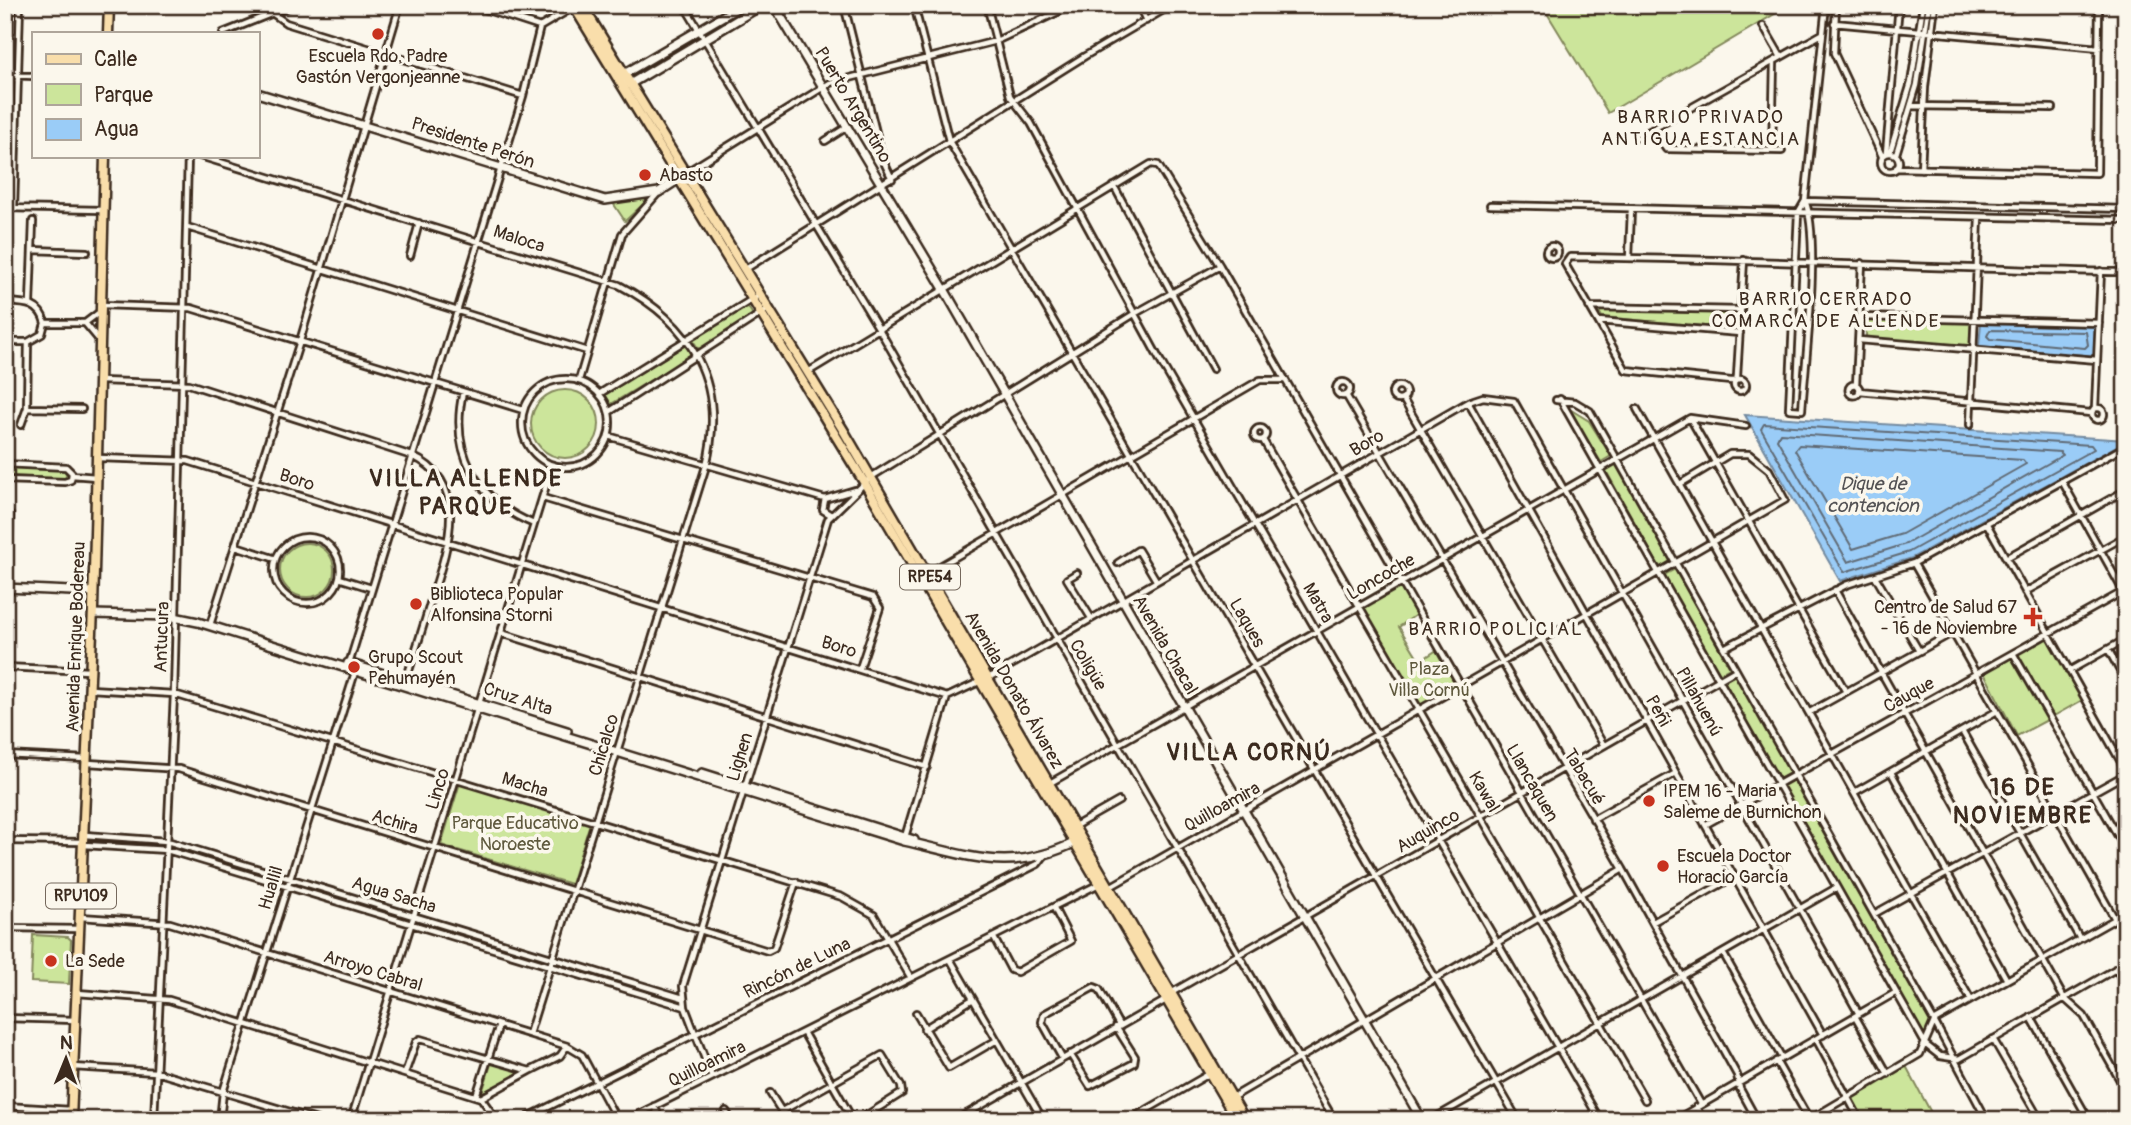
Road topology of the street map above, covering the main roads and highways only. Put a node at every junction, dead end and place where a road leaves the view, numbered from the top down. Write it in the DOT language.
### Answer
graph roads {
  1 [pos="742,5"];
  2 [pos="762,5"];
  3 [pos="774,5"];
  4 [pos="577,6"];
  5 [pos="109,7"];
  6 [pos="108,32"];
  7 [pos="625,81"];
  8 [pos="259,94"];
  9 [pos="105,158"];
  10 [pos="681,176"];
  11 [pos="883,185"];
  12 [pos="756,297"];
  13 [pos="765,311"];
  14 [pos="867,480"];
  15 [pos="6,588"];
  16 [pos="93,592"];
  17 [pos="93,611"];
  18 [pos="985,678"];
  19 [pos="1078,841"];
  20 [pos="1044,856"];
  21 [pos="1168,996"];
  22 [pos="1229,1099"];
  23 [pos="71,1120"];
  24 [pos="1237,1120"];
  25 [pos="1245,1120"];
  26 [pos="1422,1120"];
  1 -- 7 [label="main road"];
  2 -- 7 [label="main road"];
  3 -- 11 [label="main road, Puerto Argentino"];
  4 -- 7 [label="main road, RPE54"];
  5 -- 6 [label="main road"];
  7 -- 10 [label="main road, RPE54"];
  8 -- 10 [label="main road, Presidente Perón"];
  9 -- 16 [label="main road, Avenida Enrique Bodereau / RPU109"];
  10 -- 12 [label="main road, Avenida Donato Álvarez / RPE54"];
  10 -- 12 [label="main road, Avenida Donato Álvarez / RPE54"];
  11 -- 26 [label="main road, Avenida Chacal"];
  12 -- 13 [label="main road, Avenida Donato Álvarez / RPE54"];
  13 -- 14 [label="main road, Avenida Donato Álvarez / RPE54"];
  13 -- 14 [label="main road, Avenida Donato Álvarez / RPE54"];
  14 -- 18 [label="main road, Avenida Donato Álvarez / RPE54"];
  14 -- 18 [label="main road, Avenida Donato Álvarez / RPE54"];
  15 -- 16 [label="main road"];
  16 -- 17 [label="main road, Avenida Enrique Bodereau / RPU109"];
  17 -- 20 [label="main road, Cruz Alta"];
  17 -- 23 [label="main road, Avenida Enrique Bodereau / RPU109"];
  18 -- 19 [label="main road, Avenida Donato Álvarez / RPE54"];
  18 -- 19 [label="main road, Avenida Donato Álvarez / RPE54"];
  19 -- 20 [label="main road, Rincón de Luna"];
  19 -- 21 [label="main road, Avenida Donato Álvarez / RPE54"];
  19 -- 21 [label="main road, Avenida Donato Álvarez / RPE54"];
  21 -- 22 [label="main road, Avenida Donato Álvarez / RPE54"];
  21 -- 22 [label="main road, Avenida Donato Álvarez / RPE54"];
  22 -- 24 [label="main road, Avenida Donato Álvarez / RPE54"];
  22 -- 25 [label="main road, Avenida Donato Álvarez / RPE54"];
}
